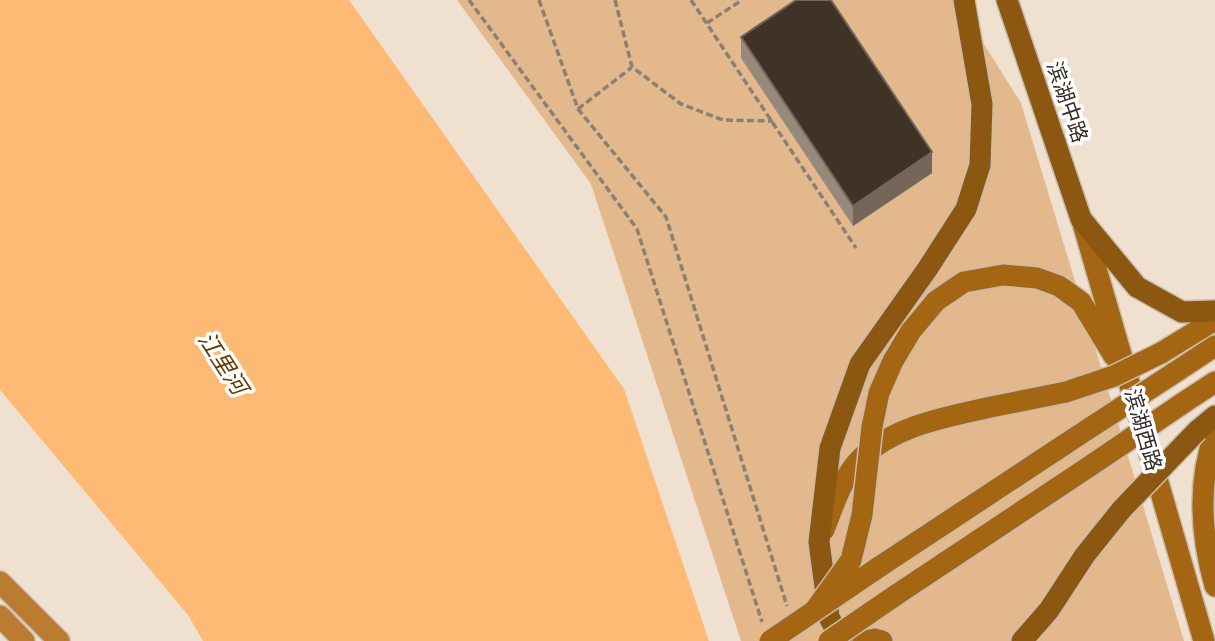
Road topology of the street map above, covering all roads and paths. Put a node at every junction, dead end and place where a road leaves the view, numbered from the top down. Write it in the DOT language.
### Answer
graph roads {
  1 [pos="469,0"];
  2 [pos="539,0"];
  3 [pos="615,0"];
  4 [pos="691,0"];
  5 [pos="742,0"];
  6 [pos="964,0"];
  7 [pos="1007,0"];
  8 [pos="706,23"];
  9 [pos="632,67"];
  10 [pos="578,109"];
  11 [pos="773,121"];
  12 [pos="1082,219"];
  13 [pos="856,248"];
  14 [pos="1215,311"];
  15 [pos="1215,320"];
  16 [pos="1215,345"];
  17 [pos="1129,382"];
  18 [pos="1215,382"];
  19 [pos="1215,416"];
  20 [pos="1206,432"];
  21 [pos="819,542"];
  22 [pos="0,582"];
  23 [pos="1215,586"];
  24 [pos="815,610"];
  25 [pos="789,615"];
  26 [pos="0,616"];
  27 [pos="1198,617"];
  28 [pos="766,634"];
  29 [pos="24,641"];
  30 [pos="59,641"];
  31 [pos="829,641"];
  32 [pos="841,641"];
  33 [pos="863,641"];
  34 [pos="882,641"];
  35 [pos="1022,641"];
  36 [pos="1196,641"];
  37 [pos="1204,641"];
  1 -- 28 [label="path"];
  2 -- 10 [label="path"];
  3 -- 9 [label="path"];
  4 -- 8 [label="path"];
  5 -- 8 [label="path"];
  6 -- 21 [label="highway"];
  7 -- 12 [label="highway, 滨湖中路"];
  8 -- 11 [label="path"];
  9 -- 10 [label="path"];
  9 -- 11 [label="path"];
  10 -- 25 [label="path"];
  11 -- 13 [label="path"];
  12 -- 14 [label="highway"];
  12 -- 17 [label="main road, 滨湖西路"];
  15 -- 21 [label="main road, bridge"];
  16 -- 24 [label="main road, bridge"];
  17 -- 24 [label="main road, bridge"];
  17 -- 27 [label="main road, 滨湖西路"];
  18 -- 31 [label="main road, bridge"];
  19 -- 20 [label="highway"];
  20 -- 23 [label="main road"];
  20 -- 35 [label="highway, bridge"];
  21 -- 32 [label="highway"];
  22 -- 30 [label="main road"];
  24 -- 28 [label="main road, bridge"];
  26 -- 29 [label="main road"];
  27 -- 36 [label="main road"];
  27 -- 37 [label="main road, 滨湖西路"];
  33 -- 34 [label="main road"];
}
